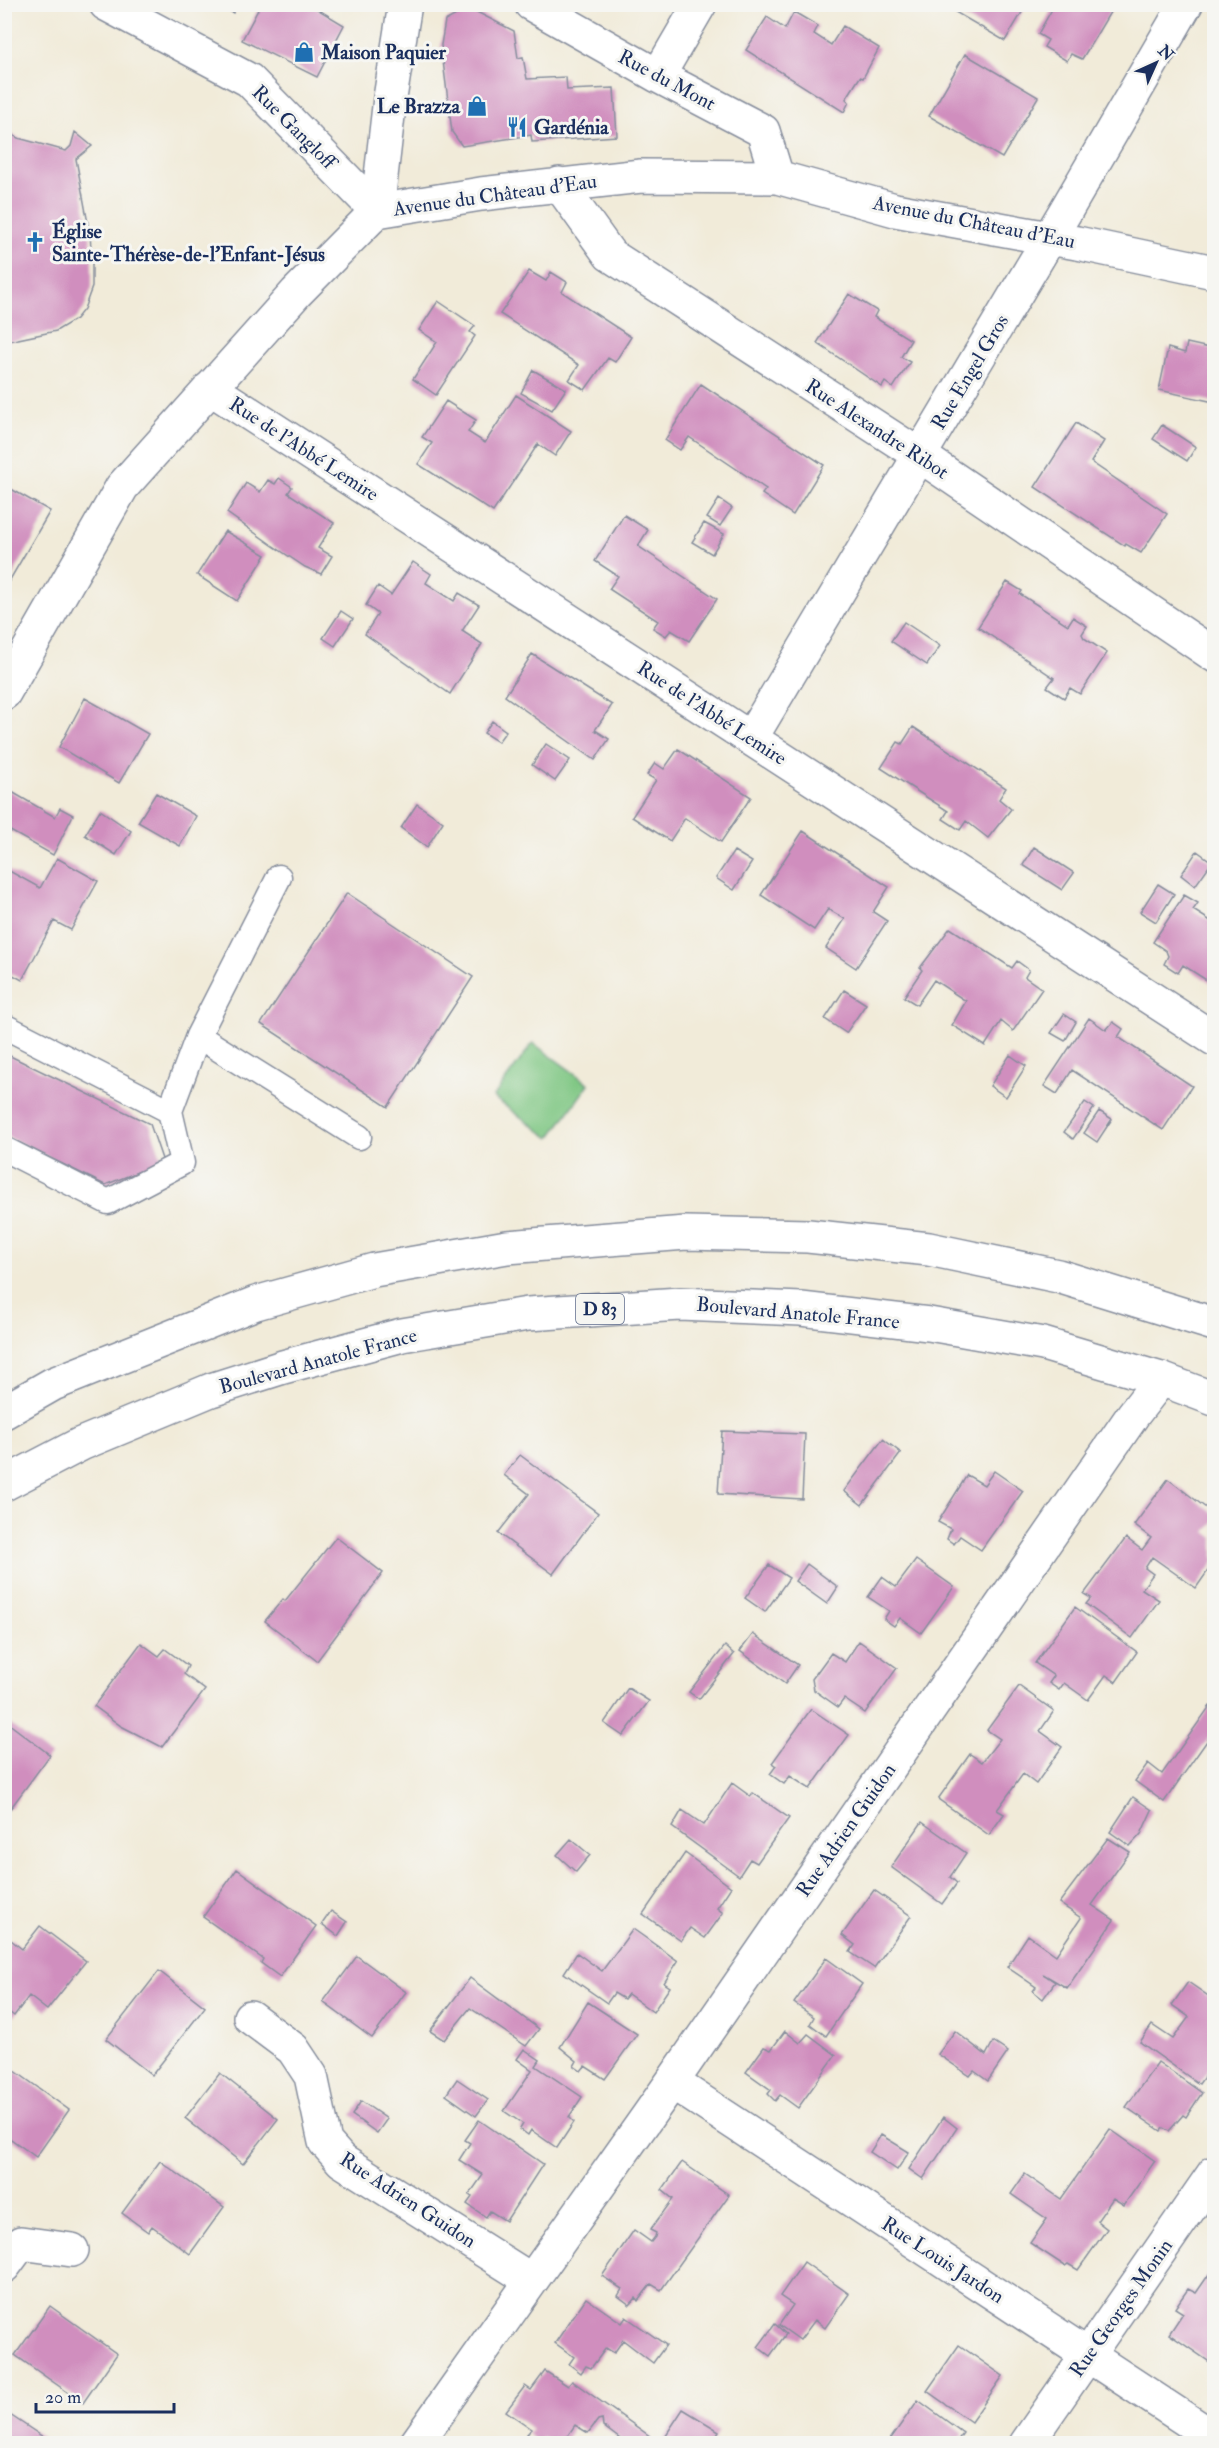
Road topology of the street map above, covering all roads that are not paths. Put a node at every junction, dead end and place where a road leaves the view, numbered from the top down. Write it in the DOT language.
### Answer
graph roads {
  1 [pos="106,4"];
  2 [pos="405,4"];
  3 [pos="531,4"];
  4 [pos="700,4"];
  5 [pos="1186,4"];
  6 [pos="658,76"];
  7 [pos="777,177"];
  8 [pos="559,184"];
  9 [pos="377,211"];
  10 [pos="1049,237"];
  11 [pos="1215,272"];
  12 [pos="210,388"];
  13 [pos="919,455"];
  14 [pos="1215,655"];
  15 [pos="4,693"];
  16 [pos="751,738"];
  17 [pos="279,877"];
  18 [pos="4,1026"];
  19 [pos="198,1036"];
  20 [pos="1215,1039"];
  21 [pos="170,1111"];
  22 [pos="359,1137"];
  23 [pos="4,1149"];
  24 [pos="1213,1322"];
  25 [pos="1161,1379"];
  26 [pos="1215,1399"];
  27 [pos="4,1412"];
  28 [pos="4,1484"];
  29 [pos="250,2017"];
  30 [pos="672,2082"];
  31 [pos="1215,2173"];
  32 [pos="72,2250"];
  33 [pos="4,2266"];
  34 [pos="531,2280"];
  35 [pos="1089,2355"];
  36 [pos="1215,2438"];
  37 [pos="416,2444"];
  38 [pos="1026,2444"];
  1 -- 9 [label="street, Rue Gangloff"];
  2 -- 9 [label="street"];
  3 -- 6 [label="street, Rue du Mont"];
  4 -- 6 [label="street"];
  5 -- 10 [label="street, Rue Engel Gros"];
  6 -- 7 [label="street, Rue du Mont"];
  7 -- 8 [label="street, Avenue du Château d'Eau"];
  7 -- 10 [label="street, Avenue du Château d'Eau"];
  8 -- 9 [label="street, Avenue du Château d'Eau"];
  8 -- 13 [label="street, Rue Alexandre Ribot"];
  9 -- 12 [label="street, Avenue du Château d'Eau"];
  10 -- 11 [label="street, Avenue du Château d'Eau"];
  10 -- 13 [label="street, Rue Engel Gros"];
  12 -- 15 [label="street, Avenue du Château d'Eau"];
  12 -- 16 [label="street, Rue de l'Abbé Lemire"];
  13 -- 14 [label="street, Rue Alexandre Ribot"];
  13 -- 16 [label="street, Rue Engel Gros"];
  16 -- 20 [label="street, Rue de l'Abbé Lemire"];
  17 -- 19 [label="lane"];
  18 -- 21 [label="lane"];
  19 -- 21 [label="lane"];
  19 -- 22 [label="lane"];
  21 -- 23 [label="lane"];
  24 -- 27 [label="street"];
  25 -- 26 [label="street, Boulevard Anatole France / D 83"];
  25 -- 28 [label="street, Boulevard Anatole France / D 83"];
  25 -- 30 [label="street, Rue Adrien Guidon"];
  29 -- 34 [label="street, Rue Adrien Guidon"];
  30 -- 34 [label="street, Rue Adrien Guidon"];
  30 -- 35 [label="street, Rue Louis Jardon"];
  31 -- 35 [label="street, Rue Georges Monin"];
  32 -- 33 [label="street"];
  34 -- 37 [label="street, Rue Adrien Guidon"];
  35 -- 36 [label="street, Rue Louis Jardon"];
  35 -- 38 [label="street, Rue Georges Monin"];
}
